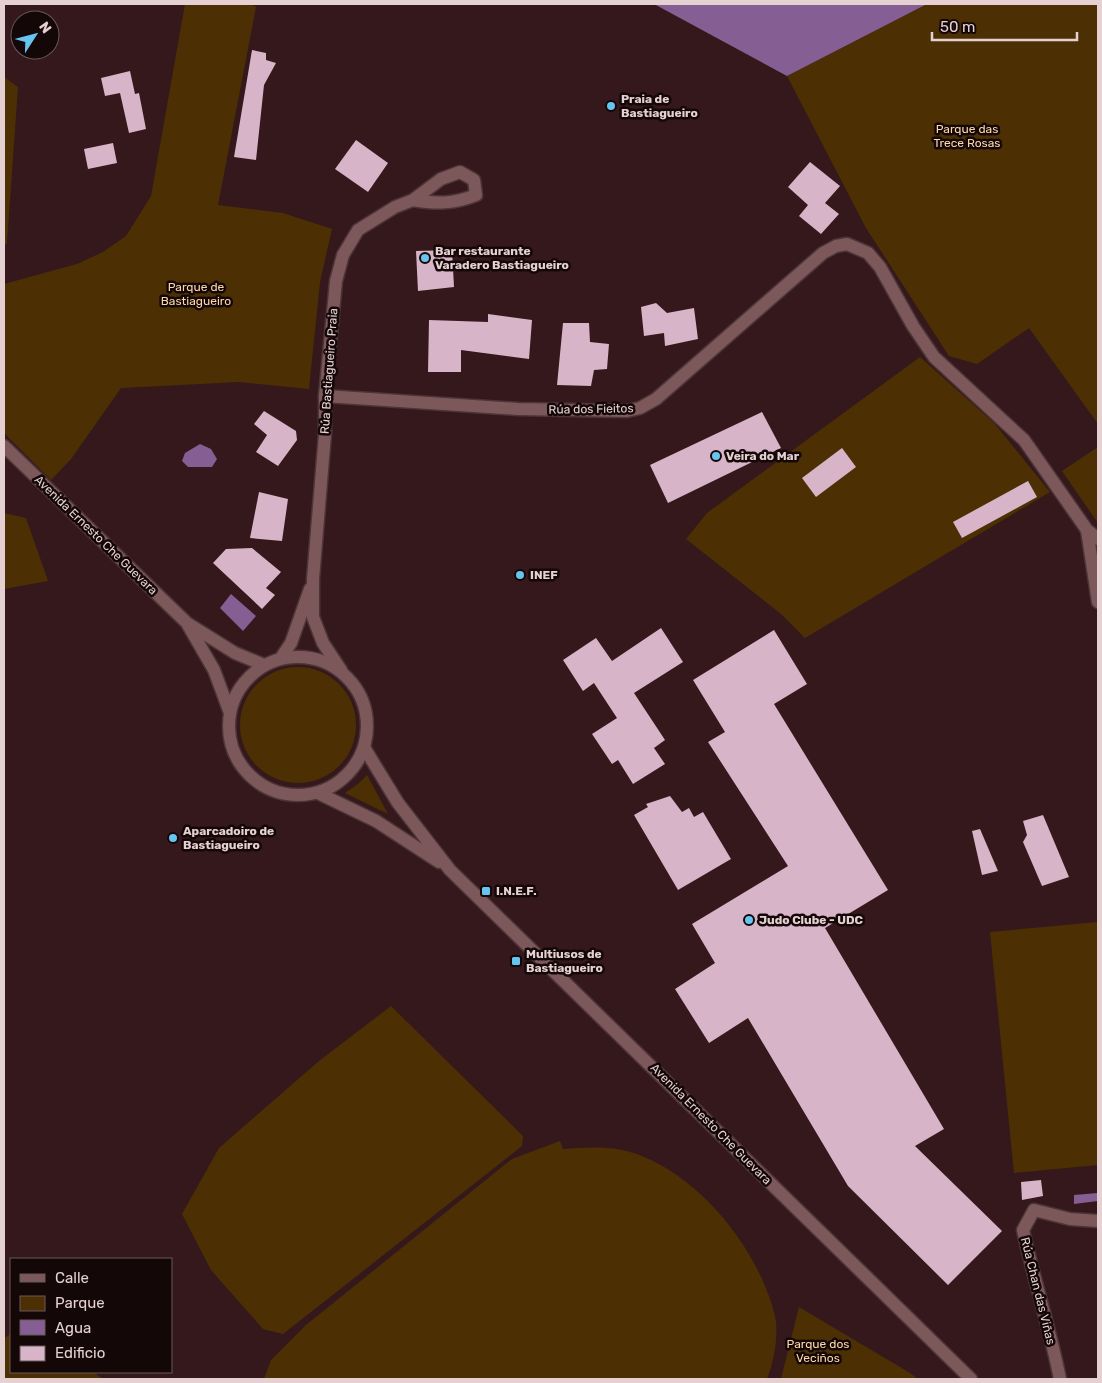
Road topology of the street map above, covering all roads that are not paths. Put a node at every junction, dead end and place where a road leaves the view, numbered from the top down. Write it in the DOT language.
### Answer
graph roads {
  1 [pos="413,200"];
  2 [pos="325,396"];
  3 [pos="4,446"];
  4 [pos="1087,530"];
  5 [pos="1098,539"];
  6 [pos="313,579"];
  7 [pos="1098,602"];
  8 [pos="187,623"];
  9 [pos="281,658"];
  10 [pos="264,665"];
  11 [pos="341,670"];
  12 [pos="230,713"];
  13 [pos="365,749"];
  14 [pos="318,793"];
  15 [pos="450,870"];
  16 [pos="1098,1221"];
  17 [pos="971,1379"];
  18 [pos="1060,1379"];
  1 -- 2 [label="main road, Rúa Bastiagueiro Praia"];
  2 -- 4 [label="main road, Rúa dos Fieitos"];
  2 -- 6 [label="main road, Rúa Bastiagueiro Praia"];
  3 -- 8 [label="main road, Avenida Ernesto Che Guevara"];
  4 -- 5 [label="main road"];
  4 -- 7 [label="main road"];
  6 -- 9 [label="main road"];
  6 -- 11 [label="main road"];
  8 -- 10 [label="main road, Avenida Ernesto Che Guevara"];
  8 -- 12 [label="main road, Avenida Ernesto Che Guevara"];
  9 -- 10 [label="main road"];
  9 -- 11 [label="main road"];
  10 -- 12 [label="main road"];
  11 -- 13 [label="main road"];
  12 -- 14 [label="main road"];
  13 -- 14 [label="main road"];
  13 -- 15 [label="main road, Avenida Ernesto Che Guevara"];
  14 -- 15 [label="main road, Avenida Ernesto Che Guevara"];
  15 -- 17 [label="main road, Avenida Ernesto Che Guevara"];
  16 -- 18 [label="main road, Rúa Chan das Viñas"];
}
